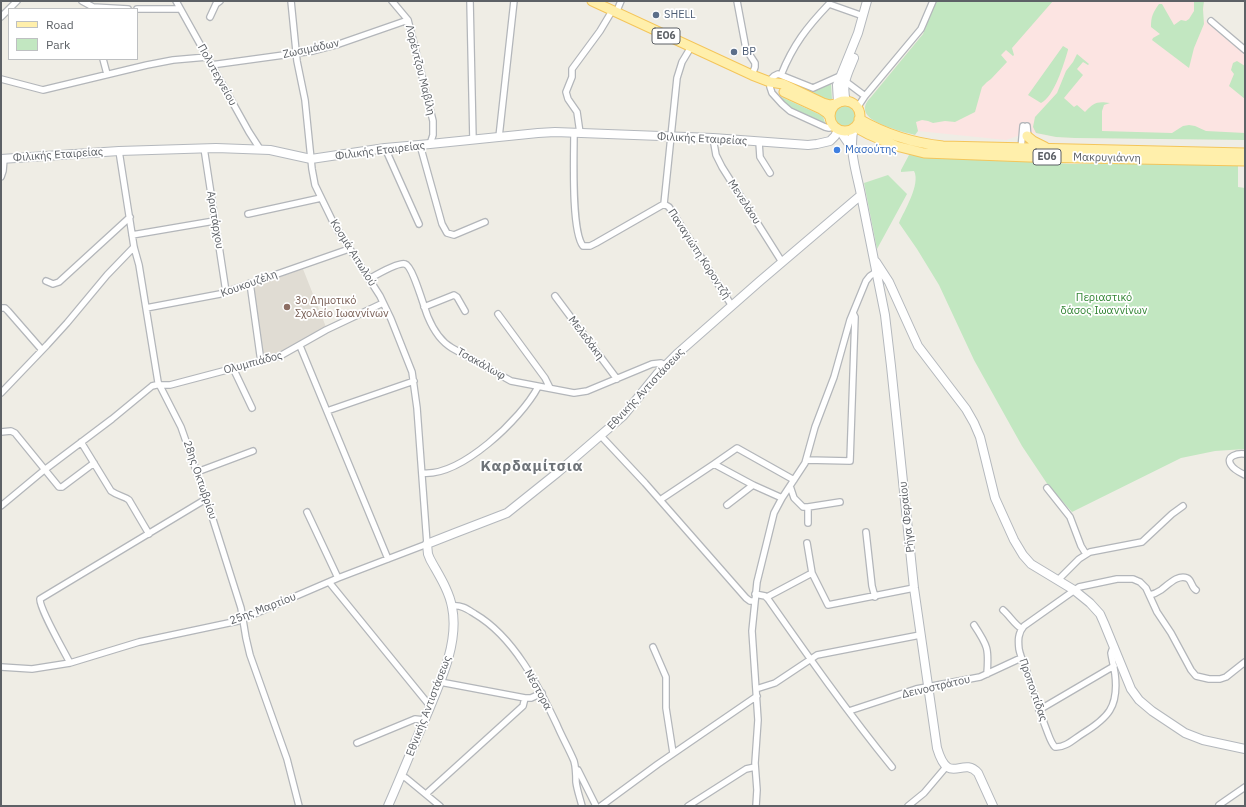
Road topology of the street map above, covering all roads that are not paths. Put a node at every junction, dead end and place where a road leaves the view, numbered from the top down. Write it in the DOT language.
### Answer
graph roads {
  1 [pos="82,1"];
  2 [pos="176,1"];
  3 [pos="220,1"];
  4 [pos="291,1"];
  5 [pos="392,1"];
  6 [pos="470,1"];
  7 [pos="514,1"];
  8 [pos="592,1"];
  9 [pos="621,1"];
  10 [pos="738,1"];
  11 [pos="867,1"];
  12 [pos="933,1"];
  13 [pos="93,8"];
  14 [pos="138,9"];
  15 [pos="180,9"];
  16 [pos="614,12"];
  17 [pos="863,16"];
  18 [pos="210,17"];
  19 [pos="408,20"];
  20 [pos="1211,21"];
  21 [pos="691,47"];
  22 [pos="1245,50"];
  23 [pos="296,53"];
  24 [pos="207,57"];
  25 [pos="103,60"];
  26 [pos="211,65"];
  27 [pos="107,74"];
  28 [pos="752,75"];
  29 [pos="781,75"];
  30 [pos="842,78"];
  31 [pos="1,79"];
  32 [pos="770,82"];
  33 [pos="865,96"];
  34 [pos="840,103"];
  35 [pos="857,108"];
  36 [pos="830,117"];
  37 [pos="856,125"];
  38 [pos="837,129"];
  39 [pos="577,132"];
  40 [pos="1028,136"];
  41 [pos="499,137"];
  42 [pos="672,137"];
  43 [pos="713,138"];
  44 [pos="473,140"];
  45 [pos="759,142"];
  46 [pos="430,144"];
  47 [pos="420,145"];
  48 [pos="204,148"];
  49 [pos="385,148"];
  50 [pos="260,149"];
  51 [pos="852,149"];
  52 [pos="1048,149"];
  53 [pos="119,151"];
  54 [pos="1025,152"];
  55 [pos="1245,153"];
  56 [pos="3,159"];
  57 [pos="310,159"];
  58 [pos="1245,161"];
  59 [pos="770,174"];
  60 [pos="1,177"];
  61 [pos="861,195"];
  62 [pos="321,198"];
  63 [pos="664,204"];
  64 [pos="248,214"];
  65 [pos="130,217"];
  66 [pos="214,221"];
  67 [pos="485,222"];
  68 [pos="419,224"];
  69 [pos="132,235"];
  70 [pos="134,246"];
  71 [pos="349,249"];
  72 [pos="873,258"];
  73 [pos="782,262"];
  74 [pos="876,272"];
  75 [pos="369,279"];
  76 [pos="46,281"];
  77 [pos="250,283"];
  78 [pos="226,292"];
  79 [pos="555,296"];
  80 [pos="383,303"];
  81 [pos="732,306"];
  82 [pos="424,307"];
  83 [pos="1,308"];
  84 [pos="146,308"];
  85 [pos="465,311"];
  86 [pos="853,312"];
  87 [pos="498,314"];
  88 [pos="300,346"];
  89 [pos="42,350"];
  90 [pos="261,362"];
  91 [pos="665,365"];
  92 [pos="233,368"];
  93 [pos="617,378"];
  94 [pos="414,381"];
  95 [pos="159,385"];
  96 [pos="538,387"];
  97 [pos="550,388"];
  98 [pos="1,393"];
  99 [pos="252,408"];
  100 [pos="328,411"];
  101 [pos="1,432"];
  102 [pos="601,436"];
  103 [pos="81,442"];
  104 [pos="253,451"];
  105 [pos="1245,454"];
  106 [pos="806,460"];
  107 [pos="94,463"];
  108 [pos="714,464"];
  109 [pos="45,469"];
  110 [pos="197,472"];
  111 [pos="422,473"];
  112 [pos="1245,475"];
  113 [pos="794,480"];
  114 [pos="753,485"];
  115 [pos="790,486"];
  116 [pos="1048,488"];
  117 [pos="782,498"];
  118 [pos="206,499"];
  119 [pos="660,500"];
  120 [pos="840,502"];
  121 [pos="727,505"];
  122 [pos="1,506"];
  123 [pos="1183,506"];
  124 [pos="808,507"];
  125 [pos="307,512"];
  126 [pos="808,523"];
  127 [pos="866,532"];
  128 [pos="149,534"];
  129 [pos="807,542"];
  130 [pos="427,544"];
  131 [pos="1086,554"];
  132 [pos="388,559"];
  133 [pos="812,573"];
  134 [pos="338,578"];
  135 [pos="1058,580"];
  136 [pos="329,582"];
  137 [pos="914,588"];
  138 [pos="1074,590"];
  139 [pos="1196,590"];
  140 [pos="755,594"];
  141 [pos="1150,595"];
  142 [pos="767,597"];
  143 [pos="875,597"];
  144 [pos="754,601"];
  145 [pos="452,606"];
  146 [pos="1003,610"];
  147 [pos="244,619"];
  148 [pos="974,625"];
  149 [pos="1021,630"];
  150 [pos="920,635"];
  151 [pos="653,647"];
  152 [pos="1115,648"];
  153 [pos="1021,658"];
  154 [pos="810,659"];
  155 [pos="1245,662"];
  156 [pos="70,663"];
  157 [pos="1114,666"];
  158 [pos="1,667"];
  159 [pos="987,674"];
  160 [pos="440,682"];
  161 [pos="929,687"];
  162 [pos="756,689"];
  163 [pos="542,693"];
  164 [pos="757,696"];
  165 [pos="525,698"];
  166 [pos="430,706"];
  167 [pos="1039,710"];
  168 [pos="849,711"];
  169 [pos="424,720"];
  170 [pos="357,743"];
  171 [pos="1245,749"];
  172 [pos="673,753"];
  173 [pos="574,762"];
  174 [pos="755,767"];
  175 [pos="892,767"];
  176 [pos="946,767"];
  177 [pos="401,776"];
  178 [pos="1245,787"];
  179 [pos="426,794"];
  180 [pos="1219,805"];
  181 [pos="299,806"];
  182 [pos="388,806"];
  183 [pos="440,806"];
  184 [pos="582,806"];
  185 [pos="596,806"];
  186 [pos="601,806"];
  187 [pos="688,806"];
  188 [pos="756,806"];
  189 [pos="908,806"];
  190 [pos="993,806"];
  1 -- 13 [label="street"];
  2 -- 15 [label="street, Πολυτεχνείου"];
  3 -- 18 [label="street"];
  4 -- 23 [label="street, Κοσμά Αιτωλού"];
  5 -- 19 [label="street, Λορέντζου Μαβίλη"];
  6 -- 44 [label="street"];
  7 -- 41 [label="street"];
  8 -- 16 [label="main road, ΕΟ6"];
  9 -- 16 [label="street"];
  10 -- 28 [label="street"];
  11 -- 17 [label="street"];
  12 -- 33 [label="street"];
  14 -- 15 [label="street"];
  15 -- 24 [label="street, Πολυτεχνείου"];
  16 -- 21 [label="main road, ΕΟ6"];
  16 -- 39 [label="street"];
  17 -- 29 [label="street"];
  17 -- 30 [label="street"];
  19 -- 23 [label="street, Ζωσιμάδων"];
  19 -- 46 [label="street, Λορέντζου Μαβίλη"];
  20 -- 22 [label="street"];
  21 -- 28 [label="main road, ΕΟ6"];
  21 -- 42 [label="street"];
  23 -- 26 [label="street, Ζωσιμάδων"];
  23 -- 57 [label="street, Κοσμά Αιτωλού"];
  24 -- 26 [label="street, Πολυτεχνείου"];
  24 -- 27 [label="street"];
  25 -- 27 [label="street"];
  26 -- 50 [label="street, Πολυτεχνείου"];
  27 -- 31 [label="street"];
  28 -- 32 [label="main road, ΕΟ6"];
  29 -- 30 [label="street"];
  29 -- 32 [label="street"];
  30 -- 33 [label="street"];
  30 -- 34 [label="street"];
  32 -- 34 [label="main road, ΕΟ6"];
  32 -- 36 [label="main road, ΕΟ6"];
  32 -- 38 [label="street"];
  33 -- 35 [label="street"];
  34 -- 35 [label="main road, ΕΟ6"];
  34 -- 36 [label="main road"];
  35 -- 37 [label="main road"];
  36 -- 38 [label="main road"];
  37 -- 38 [label="main road"];
  37 -- 51 [label="street"];
  37 -- 54 [label="main road, Μακρυγιάννη / ΕΟ6"];
  38 -- 45 [label="street, Φιλικής Εταιρείας"];
  38 -- 51 [label="street"];
  39 -- 41 [label="street, Φιλικής Εταιρείας"];
  39 -- 42 [label="street, Φιλικής Εταιρείας"];
  39 -- 63 [label="street"];
  40 -- 52 [label="main road"];
  40 -- 54 [label="street"];
  40 -- 54 [label="street"];
  41 -- 44 [label="street, Φιλικής Εταιρείας"];
  42 -- 43 [label="street, Φιλικής Εταιρείας"];
  42 -- 63 [label="street"];
  43 -- 45 [label="street, Φιλικής Εταιρείας"];
  43 -- 73 [label="street, Μενελάου"];
  44 -- 46 [label="street, Φιλικής Εταιρείας"];
  45 -- 59 [label="street, Φιλικής Εταιρείας"];
  46 -- 47 [label="street, Φιλικής Εταιρείας"];
  47 -- 49 [label="street, Φιλικής Εταιρείας"];
  47 -- 67 [label="street"];
  48 -- 50 [label="street, Φιλικής Εταιρείας"];
  48 -- 53 [label="street, Φιλικής Εταιρείας"];
  48 -- 66 [label="street, Αριστάρχου"];
  49 -- 57 [label="street, Φιλικής Εταιρείας"];
  49 -- 68 [label="street"];
  50 -- 57 [label="street, Φιλικής Εταιρείας"];
  51 -- 61 [label="street"];
  52 -- 54 [label="main road, Μακρυγιάννη / ΕΟ6"];
  52 -- 55 [label="main road, Μακρυγιάννη / ΕΟ6"];
  53 -- 56 [label="street, Φιλικής Εταιρείας"];
  53 -- 65 [label="street, 28ης Οκτωβρίου"];
  54 -- 58 [label="main road, Μακρυγιάννη / ΕΟ6"];
  56 -- 60 [label="street"];
  57 -- 62 [label="street, Κοσμά Αιτωλού"];
  61 -- 72 [label="street, Ρήγα Φεραίου"];
  61 -- 73 [label="street, Εθνικής Αντιστάσεως"];
  62 -- 64 [label="street"];
  62 -- 71 [label="street, Κοσμά Αιτωλού"];
  63 -- 81 [label="street, Παναγιώτη Κοροντζή"];
  65 -- 69 [label="street, 28ης Οκτωβρίου"];
  65 -- 76 [label="street"];
  66 -- 69 [label="street"];
  66 -- 78 [label="street, Αριστάρχου"];
  69 -- 70 [label="street, 28ης Οκτωβρίου"];
  70 -- 84 [label="street, 28ης Οκτωβρίου"];
  70 -- 89 [label="street"];
  71 -- 75 [label="street, Κοσμά Αιτωλού"];
  71 -- 77 [label="street, Κουκουζέλη"];
  72 -- 74 [label="street, Ρήγα Φεραίου"];
  72 -- 135 [label="street"];
  73 -- 81 [label="street, Εθνικής Αντιστάσεως"];
  74 -- 86 [label="street"];
  74 -- 137 [label="street, Ρήγα Φεραίου"];
  75 -- 80 [label="street, Κοσμά Αιτωλού"];
  75 -- 82 [label="street, Τσακάλωφ"];
  77 -- 78 [label="street, Κουκουζέλη"];
  77 -- 90 [label="street"];
  78 -- 84 [label="street, Κουκουζέλη"];
  79 -- 93 [label="street, Μελεδάκη"];
  80 -- 88 [label="street, Ολυμπιάδος"];
  80 -- 94 [label="street, Κοσμά Αιτωλού"];
  81 -- 91 [label="street, Εθνικής Αντιστάσεως"];
  82 -- 85 [label="street"];
  82 -- 96 [label="street, Τσακάλωφ"];
  83 -- 89 [label="street"];
  84 -- 95 [label="street, 28ης Οκτωβρίου"];
  86 -- 106 [label="street"];
  86 -- 106 [label="street"];
  87 -- 97 [label="street"];
  88 -- 90 [label="street, Ολυμπιάδος"];
  88 -- 100 [label="street"];
  89 -- 98 [label="street"];
  90 -- 92 [label="street, Ολυμπιάδος"];
  91 -- 93 [label="street, Τσακάλωφ"];
  91 -- 102 [label="street, Εθνικής Αντιστάσεως"];
  92 -- 95 [label="street, Ολυμπιάδος"];
  92 -- 99 [label="street"];
  93 -- 97 [label="street, Τσακάλωφ"];
  94 -- 100 [label="street"];
  94 -- 111 [label="street, Κοσμά Αιτωλού"];
  95 -- 103 [label="street"];
  95 -- 110 [label="street, 28ης Οκτωβρίου"];
  96 -- 97 [label="street, Τσακάλωφ"];
  96 -- 111 [label="street"];
  100 -- 132 [label="street"];
  101 -- 109 [label="street"];
  102 -- 119 [label="street"];
  102 -- 130 [label="street, Εθνικής Αντιστάσεως"];
  103 -- 107 [label="street"];
  103 -- 109 [label="street"];
  104 -- 110 [label="street"];
  105 -- 112 [label="street"];
  106 -- 113 [label="street"];
  107 -- 109 [label="street"];
  107 -- 128 [label="street"];
  108 -- 113 [label="street"];
  108 -- 114 [label="street"];
  108 -- 119 [label="street"];
  109 -- 122 [label="street"];
  110 -- 118 [label="street, 28ης Οκτωβρίου"];
  111 -- 130 [label="street, Κοσμά Αιτωλού"];
  113 -- 115 [label="street"];
  114 -- 117 [label="street"];
  114 -- 121 [label="street"];
  115 -- 117 [label="street"];
  115 -- 124 [label="street"];
  116 -- 131 [label="street"];
  117 -- 140 [label="street"];
  118 -- 128 [label="street"];
  118 -- 147 [label="street, 28ης Οκτωβρίου"];
  119 -- 144 [label="street"];
  120 -- 124 [label="street"];
  123 -- 131 [label="street"];
  124 -- 126 [label="street"];
  125 -- 134 [label="street"];
  127 -- 143 [label="street"];
  128 -- 156 [label="street"];
  129 -- 133 [label="street"];
  130 -- 132 [label="street, 25ης Μαρτίου"];
  130 -- 145 [label="street, Εθνικής Αντιστάσεως"];
  131 -- 135 [label="street"];
  132 -- 134 [label="street, 25ης Μαρτίου"];
  133 -- 142 [label="street"];
  133 -- 143 [label="street"];
  134 -- 136 [label="street, 25ης Μαρτίου"];
  135 -- 138 [label="street"];
  136 -- 147 [label="street, 25ης Μαρτίου"];
  136 -- 166 [label="street"];
  137 -- 143 [label="street"];
  137 -- 150 [label="street, Ρήγα Φεραίου"];
  138 -- 141 [label="street"];
  138 -- 149 [label="street"];
  138 -- 152 [label="street"];
  139 -- 141 [label="street"];
  140 -- 142 [label="street"];
  140 -- 144 [label="street"];
  141 -- 155 [label="street"];
  142 -- 154 [label="street"];
  144 -- 162 [label="street"];
  145 -- 160 [label="street, Εθνικής Αντιστάσεως"];
  145 -- 163 [label="street, Νέστορα"];
  146 -- 149 [label="street"];
  147 -- 156 [label="street, 25ης Μαρτίου"];
  147 -- 181 [label="street, 28ης Οκτωβρίου"];
  148 -- 159 [label="street"];
  149 -- 153 [label="street, Προποντίδας"];
  150 -- 154 [label="street"];
  150 -- 161 [label="street, Ρήγα Φεραίου"];
  151 -- 172 [label="street"];
  152 -- 157 [label="street"];
  152 -- 171 [label="street"];
  153 -- 159 [label="street, Δεινοστράτου"];
  153 -- 167 [label="street, Προποντίδας"];
  154 -- 162 [label="street"];
  154 -- 168 [label="street"];
  156 -- 158 [label="street, 25ης Μαρτίου"];
  157 -- 167 [label="street"];
  157 -- 167 [label="street, Προποντίδας"];
  159 -- 161 [label="street, Δεινοστράτου"];
  160 -- 165 [label="street"];
  160 -- 166 [label="street, Εθνικής Αντιστάσεως"];
  161 -- 168 [label="street, Δεινοστράτου"];
  161 -- 176 [label="street, Ρήγα Φεραίου"];
  162 -- 164 [label="street"];
  163 -- 165 [label="street"];
  163 -- 173 [label="street, Νέστορα"];
  164 -- 172 [label="street"];
  164 -- 174 [label="street"];
  165 -- 179 [label="street"];
  166 -- 169 [label="street, Εθνικής Αντιστάσεως"];
  168 -- 175 [label="street"];
  169 -- 170 [label="street"];
  169 -- 177 [label="street, Εθνικής Αντιστάσεως"];
  172 -- 186 [label="street"];
  173 -- 184 [label="street, Νέστορα"];
  173 -- 185 [label="street"];
  174 -- 187 [label="street"];
  174 -- 188 [label="street"];
  176 -- 189 [label="street"];
  176 -- 190 [label="street"];
  177 -- 179 [label="street"];
  177 -- 182 [label="street, Εθνικής Αντιστάσεως"];
  178 -- 180 [label="street"];
  179 -- 183 [label="street"];
}
